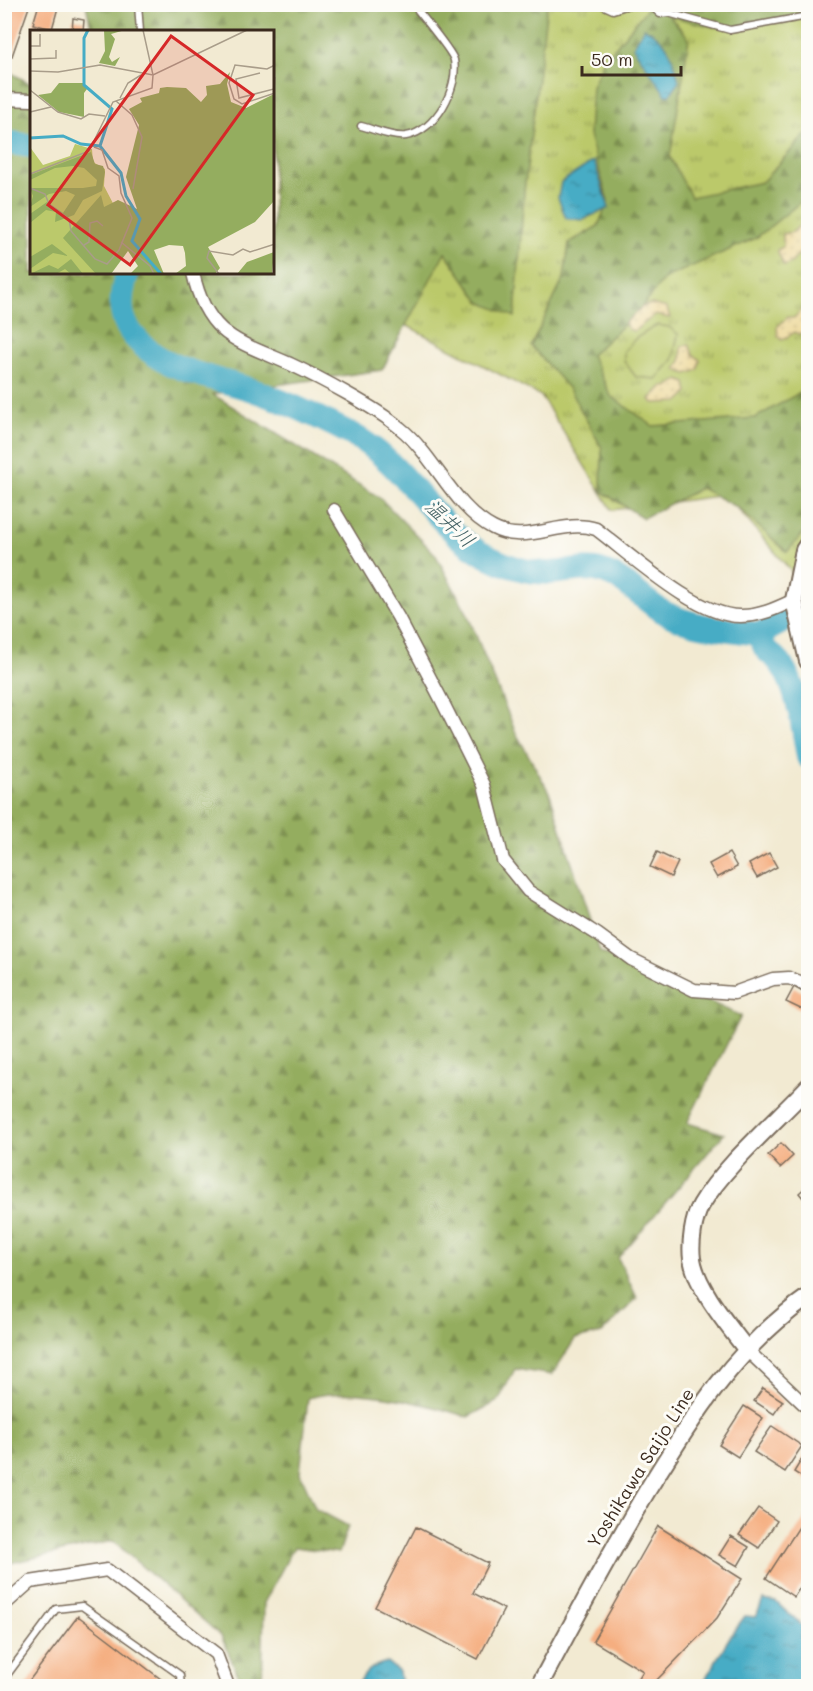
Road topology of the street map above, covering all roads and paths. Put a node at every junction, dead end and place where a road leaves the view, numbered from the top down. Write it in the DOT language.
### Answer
graph roads {
  1 [pos="138,4"];
  2 [pos="413,4"];
  3 [pos="600,4"];
  4 [pos="632,4"];
  5 [pos="649,4"];
  6 [pos="808,16"];
  7 [pos="140,30"];
  8 [pos="4,99"];
  9 [pos="30,100"];
  10 [pos="361,126"];
  11 [pos="193,274"];
  12 [pos="334,510"];
  13 [pos="808,544"];
  14 [pos="794,600"];
  15 [pos="808,661"];
  16 [pos="808,985"];
  17 [pos="808,1087"];
  18 [pos="808,1297"];
  19 [pos="746,1349"];
  20 [pos="808,1408"];
  21 [pos="4,1605"];
  22 [pos="4,1679"];
  23 [pos="182,1686"];
  24 [pos="228,1686"];
  25 [pos="539,1686"];
  1 -- 7 [label="lane"];
  2 -- 10 [label="lane"];
  3 -- 4 [label="lane"];
  5 -- 6 [label="lane"];
  8 -- 9 [label="street"];
  11 -- 14 [label="street"];
  12 -- 16 [label="street"];
  13 -- 14 [label="main road"];
  14 -- 15 [label="main road"];
  17 -- 19 [label="main road"];
  18 -- 19 [label="main road, Yoshikawa Saijo Line"];
  19 -- 20 [label="street"];
  19 -- 25 [label="main road, Yoshikawa Saijo Line"];
  21 -- 24 [label="street"];
  22 -- 23 [label="lane"];
}
